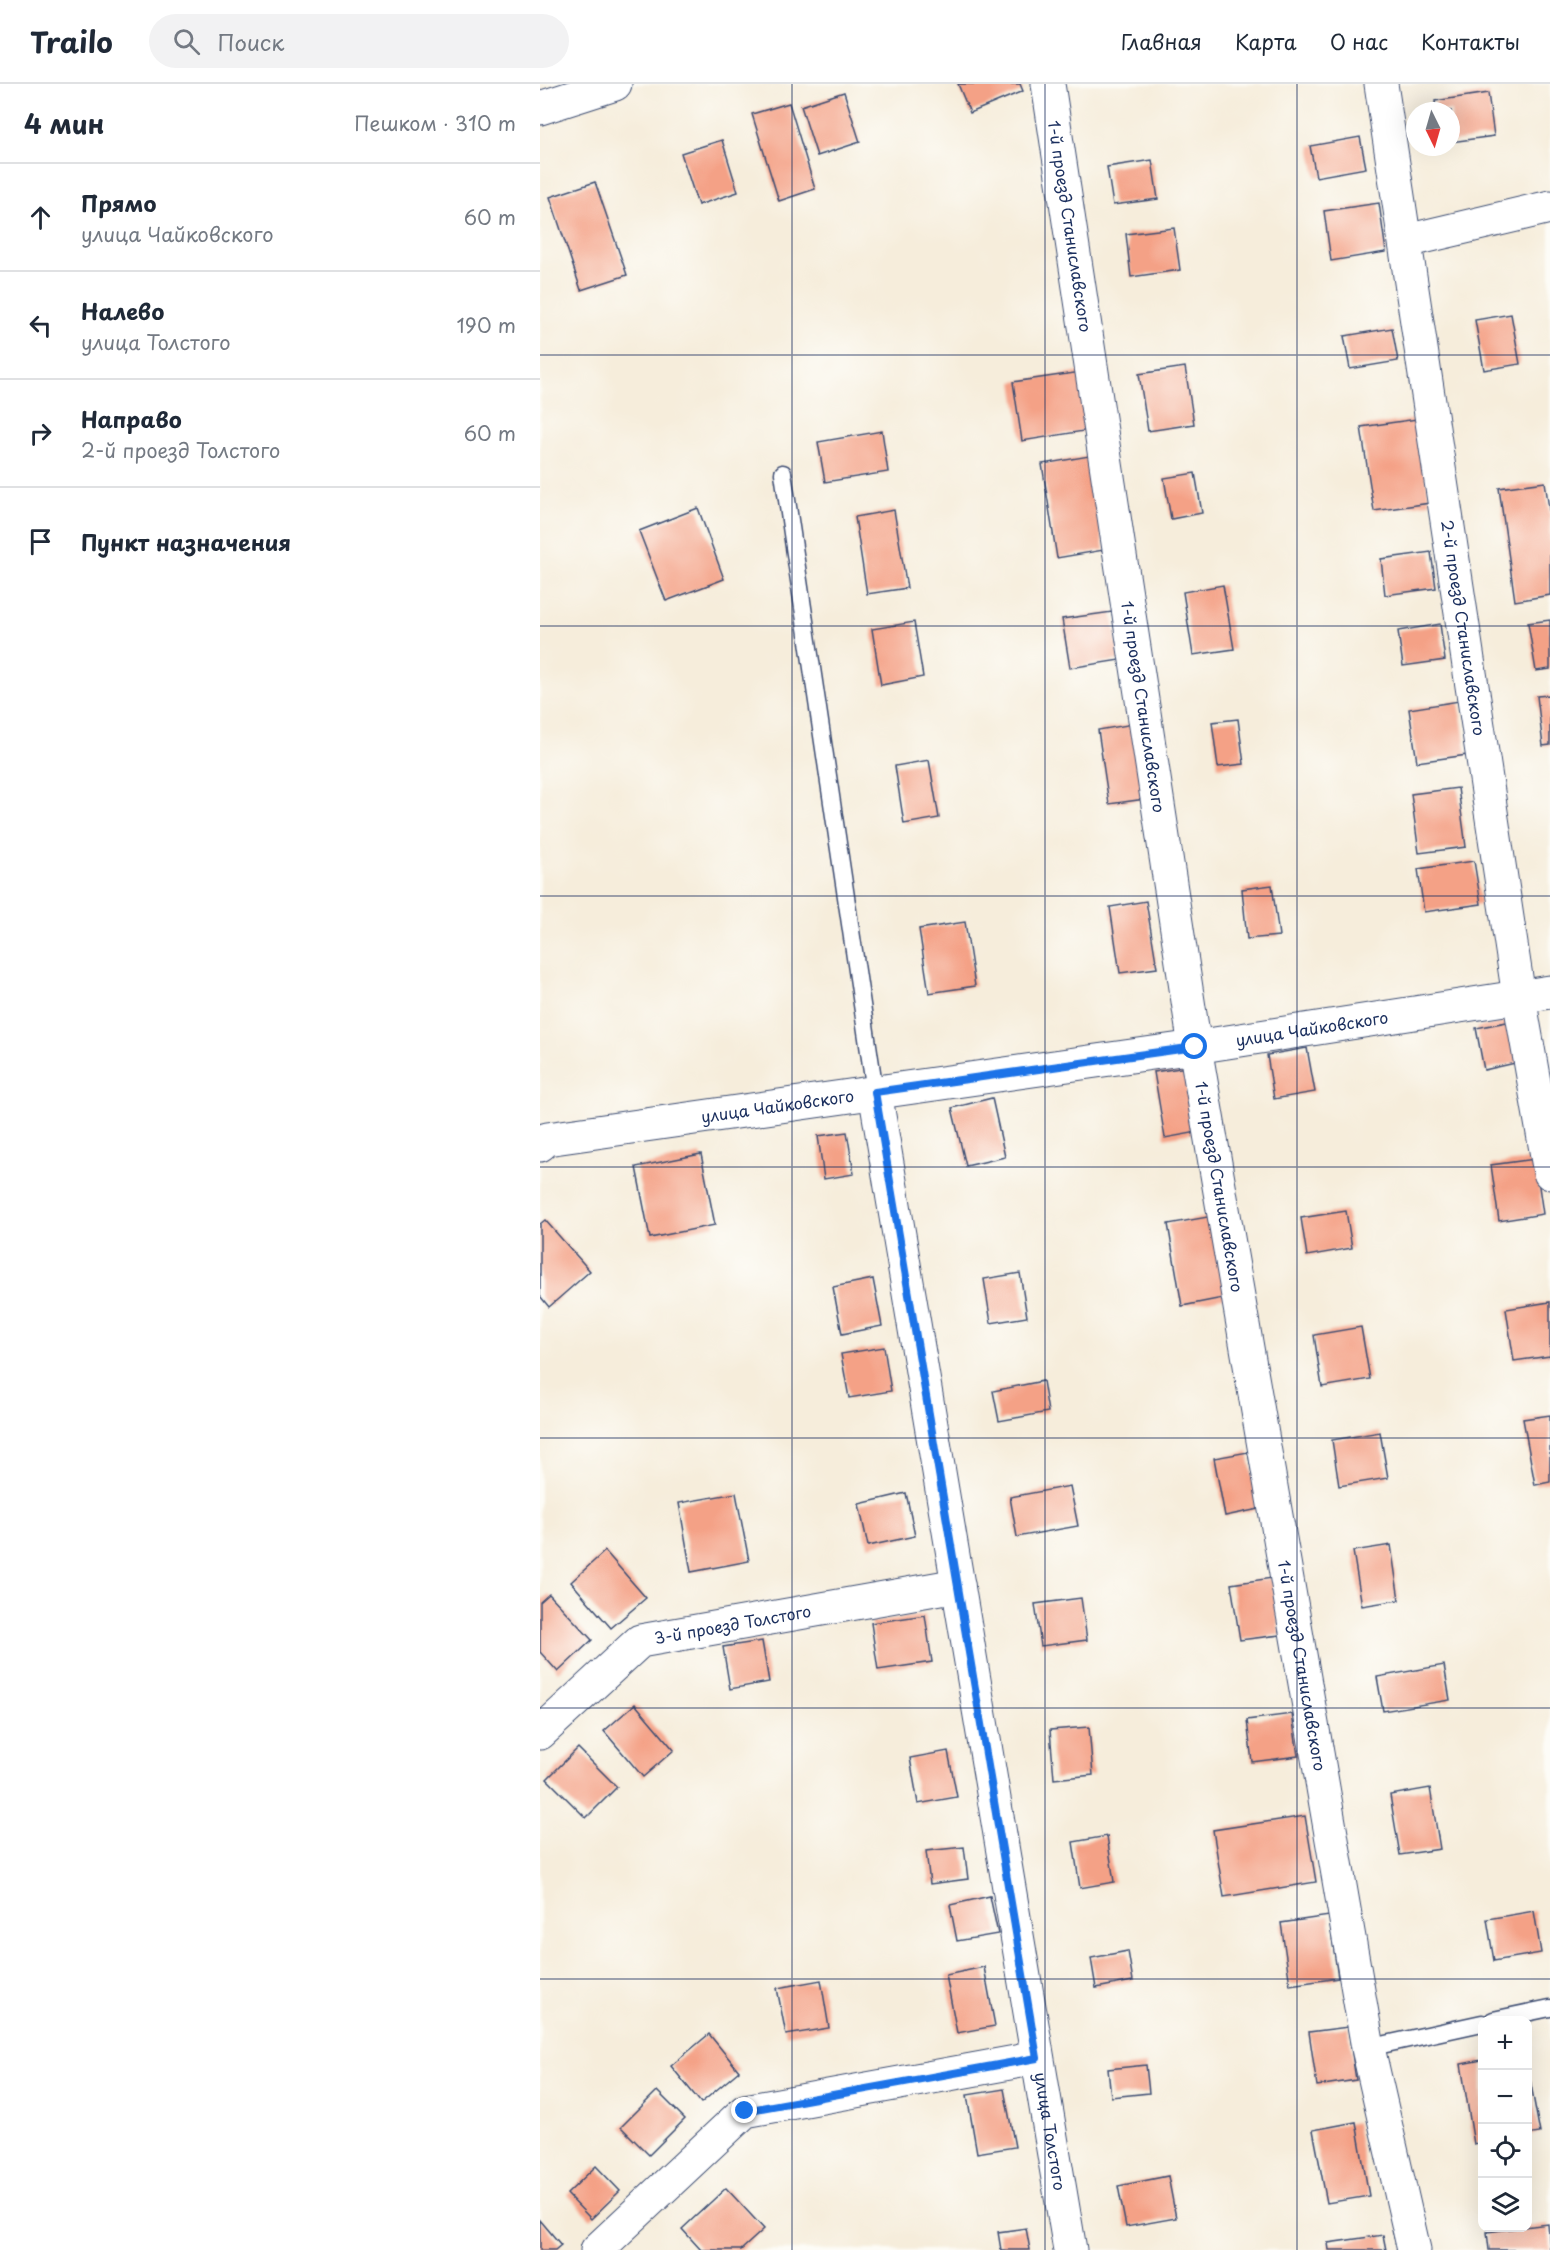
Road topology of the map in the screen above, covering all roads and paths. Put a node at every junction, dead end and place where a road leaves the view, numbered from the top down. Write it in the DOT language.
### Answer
graph roads {
  1 [pos="615,84"];
  2 [pos="1048,84"];
  3 [pos="1381,84"];
  4 [pos="540,108"];
  5 [pos="1550,207"];
  6 [pos="1406,241"];
  7 [pos="783,473"];
  8 [pos="1534,994"];
  9 [pos="1195,1047"];
  10 [pos="875,1092"];
  11 [pos="540,1145"];
  12 [pos="1550,1173"];
  13 [pos="958,1585"];
  14 [pos="540,1733"];
  15 [pos="1550,2008"];
  16 [pos="1512,2016"];
  17 [pos="1478,2024"];
  18 [pos="1368,2048"];
  19 [pos="1037,2058"];
  20 [pos="597,2250"];
  21 [pos="1070,2250"];
  22 [pos="1414,2250"];
  1 -- 4 [label="street"];
  2 -- 9 [label="street, 1-й проезд Станиславского"];
  3 -- 6 [label="street, 2-й проезд Станиславского"];
  5 -- 6 [label="street"];
  6 -- 8 [label="street, 2-й проезд Станиславского"];
  7 -- 10 [label="lane"];
  8 -- 9 [label="street, улица Чайковского"];
  8 -- 12 [label="street, 2-й проезд Станиславского"];
  9 -- 10 [label="street, улица Чайковского"];
  9 -- 18 [label="street, 1-й проезд Станиславского"];
  10 -- 11 [label="street, улица Чайковского"];
  10 -- 13 [label="street, улица Толстого"];
  13 -- 14 [label="street, 3-й проезд Толстого"];
  13 -- 19 [label="street, улица Толстого"];
  15 -- 16 [label="lane"];
  17 -- 18 [label="lane"];
  18 -- 22 [label="street, 1-й проезд Станиславского"];
  19 -- 20 [label="street"];
  19 -- 21 [label="street, улица Толстого"];
}
